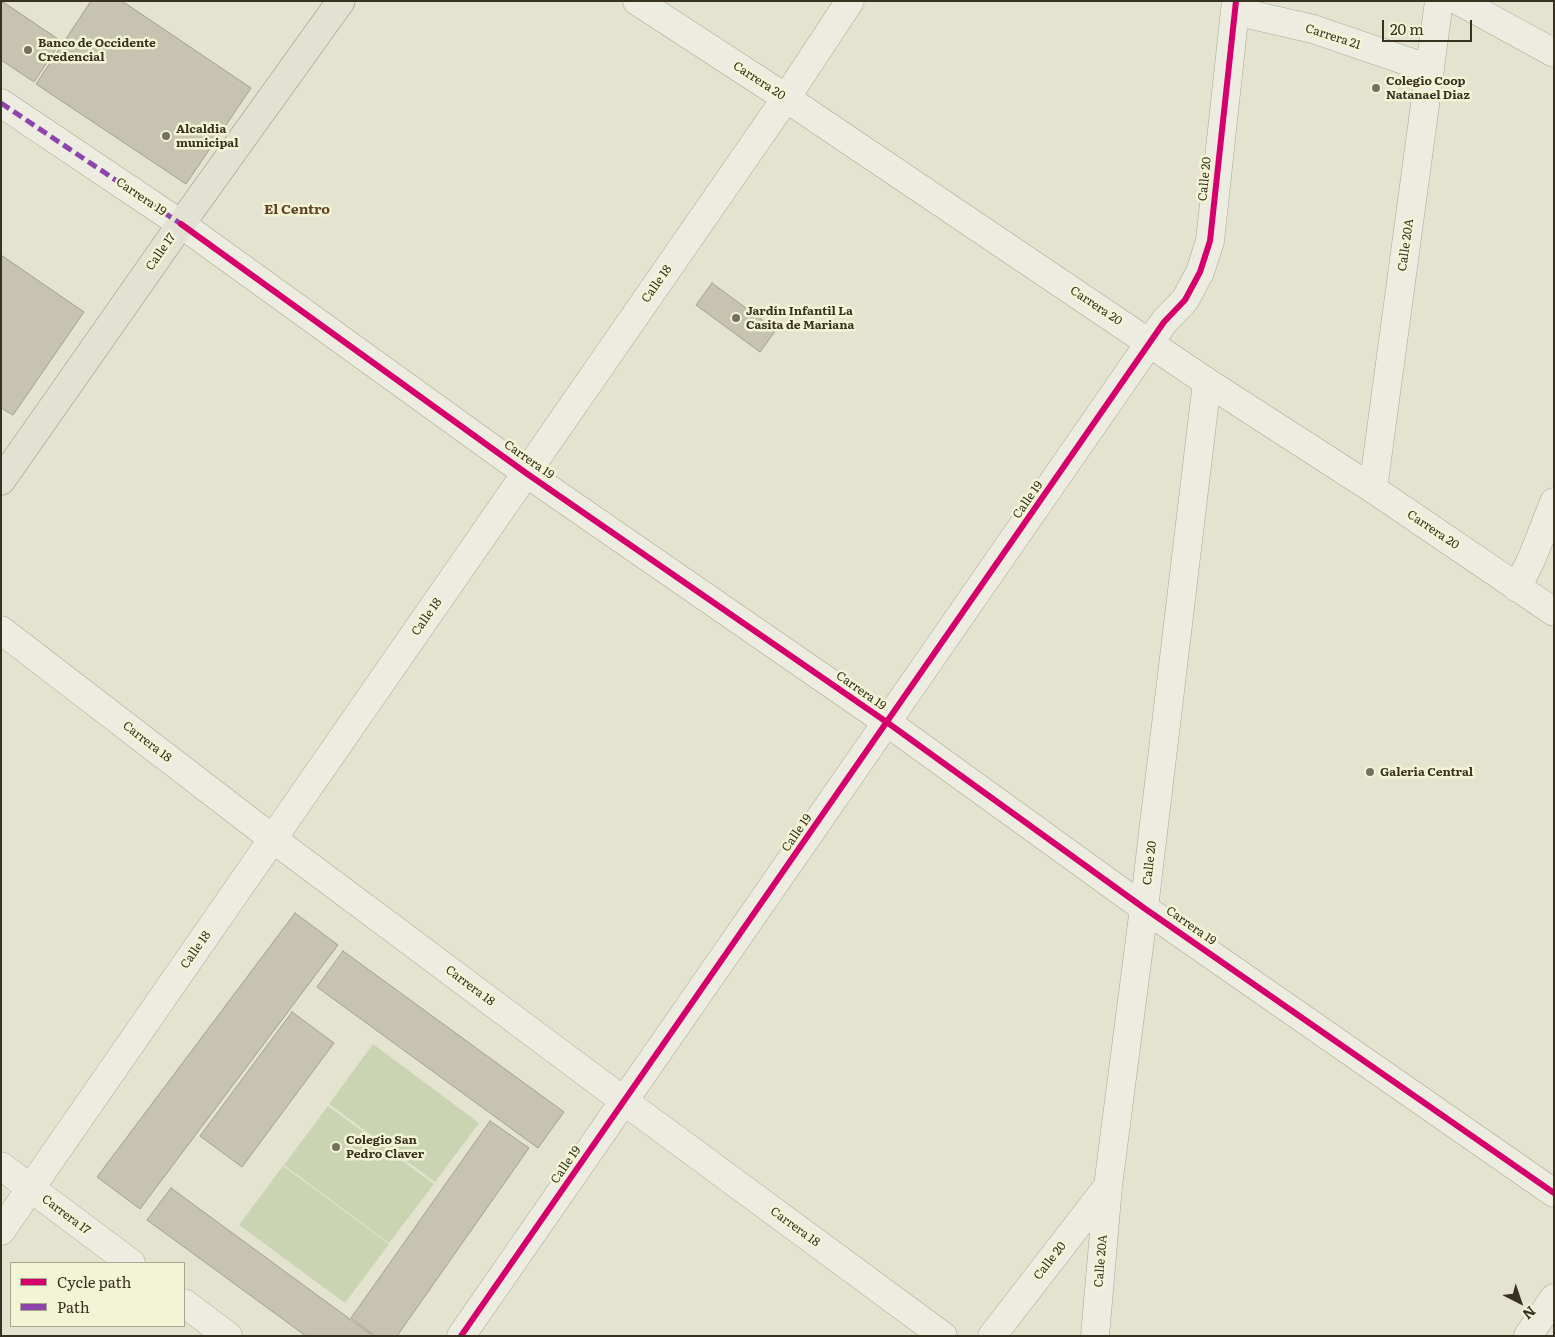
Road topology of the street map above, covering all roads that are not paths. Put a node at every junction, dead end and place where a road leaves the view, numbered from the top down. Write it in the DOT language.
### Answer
graph roads {
  1 [pos="341,1"];
  2 [pos="637,1"];
  3 [pos="850,1"];
  4 [pos="1439,1"];
  5 [pos="1459,1"];
  6 [pos="1235,6"];
  7 [pos="1554,53"];
  8 [pos="1430,70"];
  9 [pos="786,98"];
  10 [pos="1,103"];
  11 [pos="181,224"];
  12 [pos="1151,343"];
  13 [pos="1207,382"];
  14 [pos="526,473"];
  15 [pos="1,481"];
  16 [pos="1373,490"];
  17 [pos="1554,502"];
  18 [pos="1517,588"];
  19 [pos="1554,612"];
  20 [pos="1,630"];
  21 [pos="888,723"];
  22 [pos="273,839"];
  23 [pos="1144,908"];
  24 [pos="624,1101"];
  25 [pos="1,1166"];
  26 [pos="1108,1186"];
  27 [pos="30,1188"];
  28 [pos="1554,1193"];
  29 [pos="1,1231"];
  30 [pos="130,1262"];
  31 [pos="1554,1298"];
  32 [pos="185,1304"];
  33 [pos="228,1336"];
  34 [pos="461,1336"];
  35 [pos="943,1336"];
  36 [pos="992,1336"];
  37 [pos="1095,1336"];
  38 [pos="1528,1336"];
  1 -- 11 [label="main road, Calle 17"];
  2 -- 9 [label="street, Carrera 20"];
  3 -- 9 [label="street, Calle 18"];
  4 -- 8 [label="street, Calle 20A"];
  5 -- 7 [label="street"];
  6 -- 8 [label="street, Carrera 21"];
  6 -- 12 [label="street, Calle 20"];
  8 -- 16 [label="street, Calle 20A"];
  9 -- 12 [label="street, Carrera 20"];
  9 -- 14 [label="street, Calle 18"];
  10 -- 11 [label="street, Carrera 19"];
  11 -- 14 [label="street, Carrera 19"];
  11 -- 15 [label="main road, Calle 17"];
  12 -- 13 [label="street, Carrera 20"];
  12 -- 21 [label="street, Calle 19"];
  13 -- 16 [label="street, Carrera 20"];
  13 -- 23 [label="street, Calle 20"];
  14 -- 21 [label="street, Carrera 19"];
  14 -- 22 [label="street, Calle 18"];
  16 -- 18 [label="street, Carrera 20"];
  17 -- 18 [label="street"];
  18 -- 19 [label="street, Carrera 20"];
  20 -- 22 [label="street, Carrera 18"];
  21 -- 23 [label="street, Carrera 19"];
  21 -- 24 [label="street, Calle 19"];
  22 -- 24 [label="street, Carrera 18"];
  22 -- 27 [label="street, Calle 18"];
  23 -- 26 [label="street, Calle 20"];
  23 -- 28 [label="street, Carrera 19"];
  24 -- 34 [label="street, Calle 19"];
  24 -- 35 [label="street, Carrera 18"];
  25 -- 27 [label="street, Carrera 17"];
  26 -- 36 [label="street, Calle 20"];
  26 -- 37 [label="street, Calle 20A"];
  27 -- 29 [label="street, Calle 18"];
  27 -- 30 [label="street, Carrera 17"];
  31 -- 38 [label="street"];
  32 -- 33 [label="street"];
}
